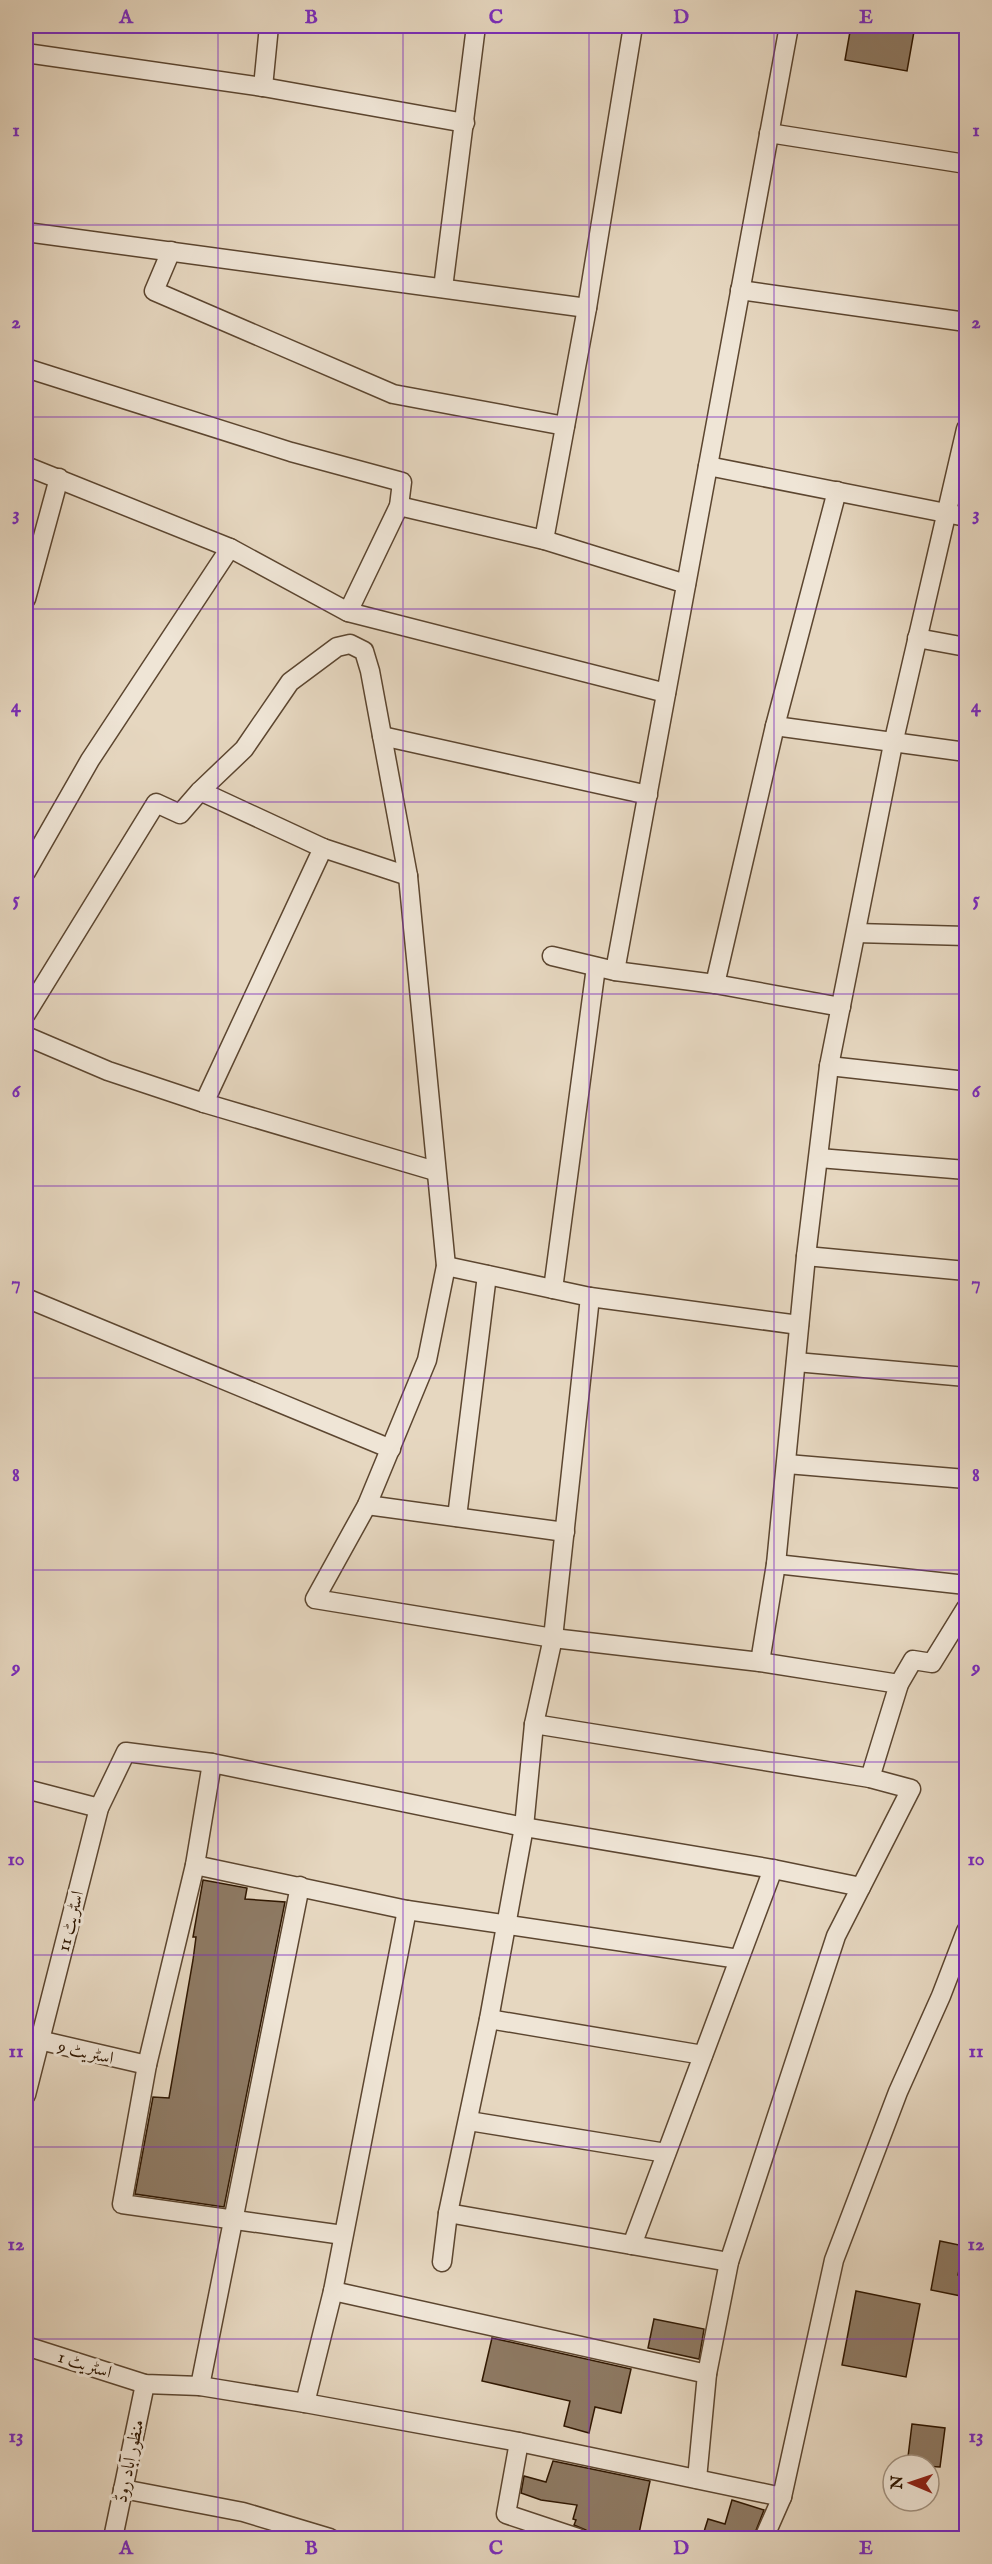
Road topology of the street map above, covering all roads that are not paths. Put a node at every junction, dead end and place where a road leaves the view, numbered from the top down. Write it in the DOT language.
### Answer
graph roads {
  1 [pos="269,26"];
  2 [pos="476,26"];
  3 [pos="633,26"];
  4 [pos="789,26"];
  5 [pos="26,53"];
  6 [pos="263,87"];
  7 [pos="465,123"];
  8 [pos="769,133"];
  9 [pos="966,164"];
  10 [pos="26,236"];
  11 [pos="171,251"];
  12 [pos="443,288"];
  13 [pos="740,290"];
  14 [pos="587,308"];
  15 [pos="966,322"];
  16 [pos="26,368"];
  17 [pos="566,426"];
  18 [pos="966,429"];
  19 [pos="26,466"];
  20 [pos="708,466"];
  21 [pos="59,478"];
  22 [pos="837,491"];
  23 [pos="399,506"];
  24 [pos="945,514"];
  25 [pos="966,517"];
  26 [pos="544,540"];
  27 [pos="230,548"];
  28 [pos="686,584"];
  29 [pos="27,590"];
  30 [pos="348,612"];
  31 [pos="917,638"];
  32 [pos="966,647"];
  33 [pos="666,693"];
  34 [pos="775,726"];
  35 [pos="382,736"];
  36 [pos="893,744"];
  37 [pos="966,752"];
  38 [pos="200,791"];
  39 [pos="648,795"];
  40 [pos="323,848"];
  41 [pos="26,872"];
  42 [pos="408,876"];
  43 [pos="856,933"];
  44 [pos="966,936"];
  45 [pos="552,956"];
  46 [pos="596,967"];
  47 [pos="615,971"];
  48 [pos="716,984"];
  49 [pos="841,1007"];
  50 [pos="26,1014"];
  51 [pos="26,1036"];
  52 [pos="830,1066"];
  53 [pos="966,1081"];
  54 [pos="204,1103"];
  55 [pos="819,1158"];
  56 [pos="966,1170"];
  57 [pos="435,1171"];
  58 [pos="806,1256"];
  59 [pos="446,1266"];
  60 [pos="966,1270"];
  61 [pos="487,1275"];
  62 [pos="553,1289"];
  63 [pos="590,1297"];
  64 [pos="26,1298"];
  65 [pos="799,1325"];
  66 [pos="796,1362"];
  67 [pos="966,1377"];
  68 [pos="391,1449"];
  69 [pos="787,1464"];
  70 [pos="966,1479"];
  71 [pos="368,1505"];
  72 [pos="457,1517"];
  73 [pos="565,1532"];
  74 [pos="776,1564"];
  75 [pos="966,1584"];
  76 [pos="966,1608"];
  77 [pos="553,1638"];
  78 [pos="760,1662"];
  79 [pos="899,1684"];
  80 [pos="534,1724"];
  81 [pos="212,1763"];
  82 [pos="870,1778"];
  83 [pos="26,1789"];
  84 [pos="99,1808"];
  85 [pos="524,1827"];
  86 [pos="195,1865"];
  87 [pos="773,1869"];
  88 [pos="300,1886"];
  89 [pos="861,1887"];
  90 [pos="407,1910"];
  91 [pos="506,1926"];
  92 [pos="966,1931"];
  93 [pos="739,1959"];
  94 [pos="489,2019"];
  95 [pos="33,2039"];
  96 [pos="703,2055"];
  97 [pos="147,2065"];
  98 [pos="26,2095"];
  99 [pos="469,2121"];
  100 [pos="666,2153"];
  101 [pos="448,2212"];
  102 [pos="232,2220"];
  103 [pos="343,2235"];
  104 [pos="632,2245"];
  105 [pos="442,2262"];
  106 [pos="729,2262"];
  107 [pos="333,2291"];
  108 [pos="26,2346"];
  109 [pos="707,2374"];
  110 [pos="145,2384"];
  111 [pos="200,2386"];
  112 [pos="305,2403"];
  113 [pos="519,2442"];
  114 [pos="697,2479"];
  115 [pos="123,2489"];
  116 [pos="782,2497"];
  117 [pos="113,2538"];
  118 [pos="330,2538"];
  119 [pos="578,2538"];
  120 [pos="764,2538"];
  1 -- 6 [label="street"];
  2 -- 7 [label="street"];
  3 -- 14 [label="street"];
  4 -- 8 [label="street"];
  5 -- 6 [label="street"];
  6 -- 7 [label="street"];
  7 -- 12 [label="street"];
  8 -- 9 [label="street"];
  8 -- 13 [label="street"];
  10 -- 11 [label="street"];
  11 -- 12 [label="street"];
  11 -- 17 [label="street"];
  12 -- 14 [label="street"];
  13 -- 15 [label="street"];
  13 -- 20 [label="street"];
  14 -- 17 [label="street"];
  16 -- 23 [label="street"];
  17 -- 26 [label="street"];
  18 -- 24 [label="street"];
  19 -- 21 [label="street"];
  20 -- 22 [label="street"];
  20 -- 28 [label="street"];
  21 -- 27 [label="street"];
  21 -- 29 [label="street"];
  22 -- 24 [label="street"];
  22 -- 34 [label="street"];
  23 -- 26 [label="street"];
  23 -- 30 [label="street"];
  24 -- 25 [label="street"];
  24 -- 31 [label="street"];
  26 -- 28 [label="street"];
  27 -- 30 [label="street"];
  27 -- 41 [label="street"];
  28 -- 33 [label="street"];
  30 -- 33 [label="street"];
  31 -- 32 [label="street"];
  31 -- 36 [label="street"];
  33 -- 39 [label="street"];
  34 -- 36 [label="street"];
  34 -- 48 [label="street"];
  35 -- 38 [label="street"];
  35 -- 39 [label="street"];
  35 -- 42 [label="street"];
  36 -- 37 [label="street"];
  36 -- 43 [label="street"];
  38 -- 40 [label="street"];
  38 -- 50 [label="street"];
  39 -- 47 [label="street"];
  40 -- 42 [label="street"];
  40 -- 54 [label="street"];
  42 -- 57 [label="street"];
  43 -- 44 [label="street"];
  43 -- 49 [label="street"];
  45 -- 46 [label="street"];
  46 -- 47 [label="street"];
  46 -- 62 [label="street"];
  47 -- 48 [label="street"];
  48 -- 49 [label="street"];
  49 -- 52 [label="street"];
  51 -- 54 [label="street"];
  52 -- 53 [label="street"];
  52 -- 55 [label="street"];
  54 -- 57 [label="street"];
  55 -- 56 [label="street"];
  55 -- 58 [label="street"];
  57 -- 59 [label="street"];
  58 -- 60 [label="street"];
  58 -- 65 [label="street"];
  59 -- 61 [label="street"];
  59 -- 68 [label="street"];
  61 -- 62 [label="street"];
  61 -- 72 [label="street"];
  62 -- 63 [label="street"];
  63 -- 65 [label="street"];
  63 -- 73 [label="street"];
  64 -- 68 [label="street"];
  65 -- 66 [label="street"];
  66 -- 67 [label="street"];
  66 -- 69 [label="street"];
  68 -- 71 [label="street"];
  69 -- 70 [label="street"];
  69 -- 74 [label="street"];
  71 -- 72 [label="street"];
  71 -- 77 [label="street"];
  72 -- 73 [label="street"];
  73 -- 77 [label="street"];
  74 -- 75 [label="street"];
  74 -- 78 [label="street"];
  76 -- 79 [label="street"];
  77 -- 78 [label="street"];
  77 -- 80 [label="street"];
  78 -- 79 [label="street"];
  79 -- 82 [label="street"];
  80 -- 82 [label="street"];
  80 -- 85 [label="street"];
  81 -- 84 [label="street, اسٹریٹ 11"];
  81 -- 85 [label="street"];
  81 -- 86 [label="street"];
  82 -- 89 [label="street"];
  83 -- 84 [label="street"];
  84 -- 95 [label="street, اسٹریٹ 11"];
  85 -- 87 [label="street"];
  85 -- 91 [label="street"];
  86 -- 88 [label="street"];
  86 -- 97 [label="street"];
  87 -- 89 [label="street"];
  87 -- 93 [label="street"];
  88 -- 90 [label="street"];
  88 -- 102 [label="street"];
  89 -- 106 [label="street"];
  90 -- 91 [label="street"];
  90 -- 103 [label="street"];
  91 -- 93 [label="street"];
  91 -- 94 [label="street"];
  92 -- 116 [label="street"];
  93 -- 96 [label="street"];
  94 -- 96 [label="street"];
  94 -- 99 [label="street"];
  95 -- 97 [label="street, اسٹریٹ 9"];
  95 -- 98 [label="street, اسٹریٹ 11"];
  96 -- 100 [label="street"];
  97 -- 102 [label="street"];
  99 -- 100 [label="street"];
  99 -- 101 [label="street"];
  100 -- 104 [label="street"];
  101 -- 104 [label="street"];
  101 -- 105 [label="street"];
  102 -- 103 [label="street"];
  102 -- 111 [label="street"];
  103 -- 107 [label="street"];
  104 -- 106 [label="street"];
  106 -- 109 [label="street"];
  107 -- 109 [label="street"];
  107 -- 112 [label="street"];
  108 -- 110 [label="street, اسٹریٹ 1"];
  109 -- 114 [label="street"];
  110 -- 111 [label="street, اسٹریٹ 1"];
  110 -- 115 [label="street, منظور آباد روڈ"];
  111 -- 112 [label="street, اسٹریٹ 1"];
  112 -- 113 [label="street, اسٹریٹ 1"];
  113 -- 114 [label="street, اسٹریٹ 1"];
  113 -- 119 [label="street"];
  114 -- 116 [label="street, اسٹریٹ 1"];
  115 -- 117 [label="street, منظور آباد روڈ"];
  115 -- 118 [label="street"];
  116 -- 120 [label="street"];
}
